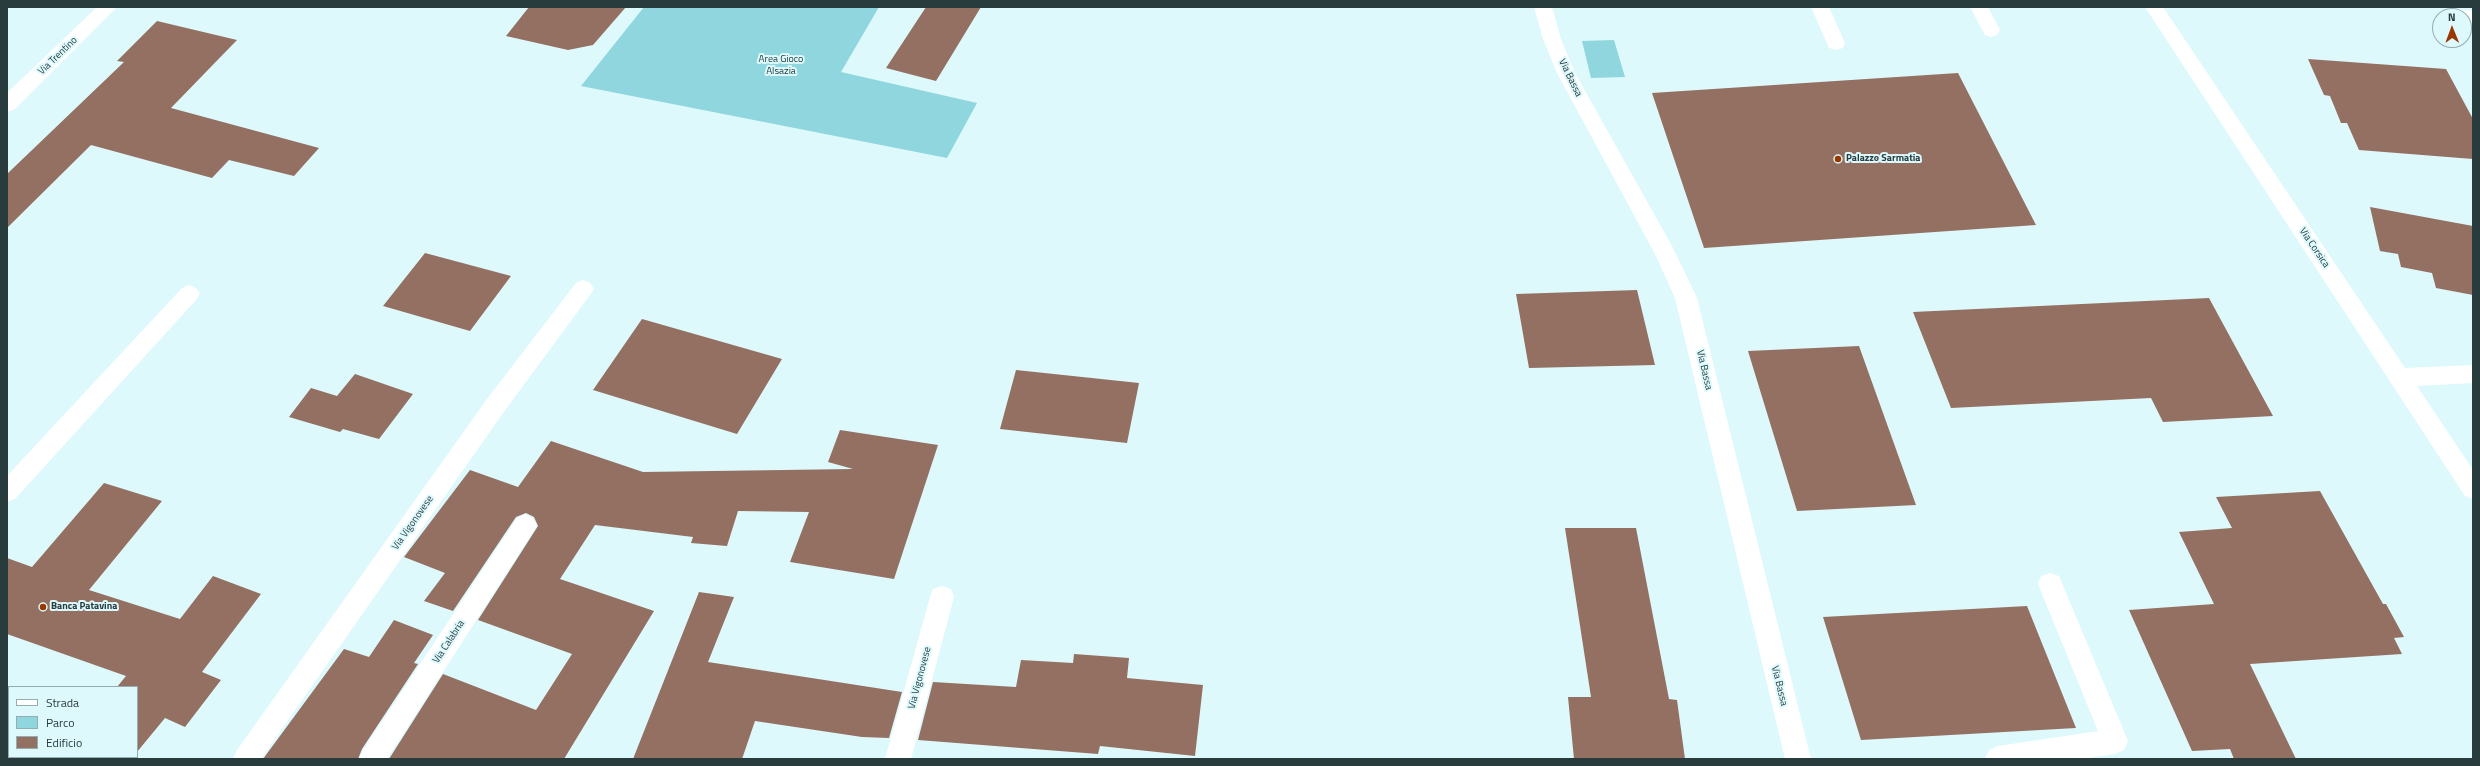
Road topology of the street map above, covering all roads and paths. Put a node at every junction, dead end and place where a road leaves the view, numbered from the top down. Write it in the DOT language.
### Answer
graph roads {
  1 [pos="108,7"];
  2 [pos="1543,7"];
  3 [pos="1820,7"];
  4 [pos="1979,7"];
  5 [pos="2154,7"];
  6 [pos="1992,30"];
  7 [pos="1836,43"];
  8 [pos="7,105"];
  9 [pos="583,289"];
  10 [pos="189,294"];
  11 [pos="2473,374"];
  12 [pos="2401,378"];
  13 [pos="2473,489"];
  14 [pos="7,492"];
  15 [pos="525,525"];
  16 [pos="2050,584"];
  17 [pos="942,597"];
  18 [pos="246,759"];
  19 [pos="372,759"];
  20 [pos="898,759"];
  21 [pos="1798,759"];
  22 [pos="1998,759"];
  1 -- 8 [label="street, Via Trentino"];
  2 -- 21 [label="street, Via Bassa"];
  3 -- 7 [label="street"];
  4 -- 6 [label="street"];
  5 -- 12 [label="street, Via Corsica"];
  9 -- 18 [label="street, Via Vigonovese"];
  10 -- 14 [label="street"];
  11 -- 12 [label="street"];
  12 -- 13 [label="street, Via Corsica"];
  15 -- 19 [label="street, Via Calabria"];
  16 -- 22 [label="street"];
  17 -- 20 [label="street, Via Vigonovese"];
}
